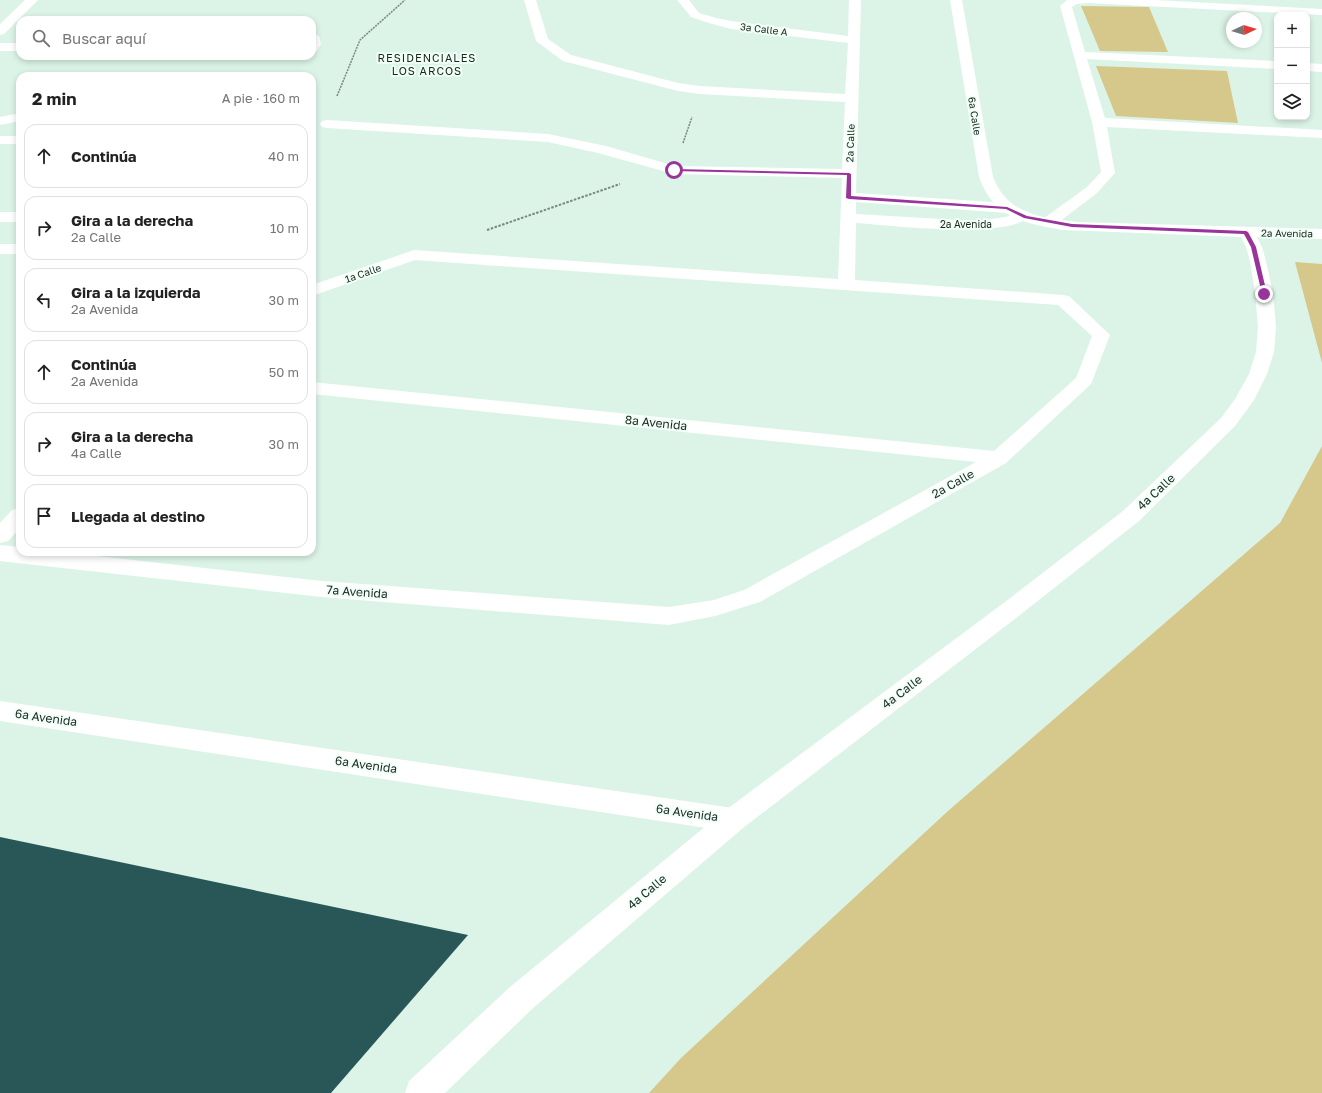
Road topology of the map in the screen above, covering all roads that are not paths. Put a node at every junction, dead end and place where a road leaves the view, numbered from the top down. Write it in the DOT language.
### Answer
graph roads {
  1 [pos="32,0"];
  2 [pos="530,0"];
  3 [pos="683,0"];
  4 [pos="855,0"];
  5 [pos="956,0"];
  6 [pos="1322,12"];
  7 [pos="0,31"];
  8 [pos="854,40"];
  9 [pos="0,47"];
  10 [pos="16,47"];
  11 [pos="1080,55"];
  12 [pos="1274,65"];
  13 [pos="1310,67"];
  14 [pos="1322,68"];
  15 [pos="852,98"];
  16 [pos="16,119"];
  17 [pos="0,121"];
  18 [pos="1099,122"];
  19 [pos="327,124"];
  20 [pos="1322,134"];
  21 [pos="0,140"];
  22 [pos="16,140"];
  23 [pos="849,174"];
  24 [pos="849,198"];
  25 [pos="1007,208"];
  26 [pos="1021,216"];
  27 [pos="0,217"];
  28 [pos="16,217"];
  29 [pos="848,218"];
  30 [pos="1049,222"];
  31 [pos="1246,232"];
  32 [pos="1322,234"];
  33 [pos="0,249"];
  34 [pos="16,249"];
  35 [pos="846,285"];
  36 [pos="316,290"];
  37 [pos="316,388"];
  38 [pos="999,458"];
  39 [pos="16,519"];
  40 [pos="0,536"];
  41 [pos="0,553"];
  42 [pos="16,555"];
  43 [pos="27,556"];
  44 [pos="714,608"];
  45 [pos="0,711"];
  46 [pos="733,820"];
  47 [pos="421,1093"];
  1 -- 7 [label="street"];
  2 -- 15 [label="street"];
  3 -- 8 [label="street, 3a Calle A"];
  4 -- 8 [label="street, 2a Calle"];
  5 -- 25 [label="street, 6a Calle"];
  6 -- 11 [label="street"];
  8 -- 15 [label="street, 2a Calle"];
  9 -- 10 [label="street"];
  11 -- 12 [label="street"];
  11 -- 18 [label="street"];
  13 -- 14 [label="street"];
  15 -- 23 [label="street, 2a Calle"];
  16 -- 17 [label="street"];
  18 -- 20 [label="street"];
  18 -- 30 [label="street"];
  19 -- 23 [label="street"];
  21 -- 22 [label="street"];
  23 -- 24 [label="street, 2a Calle"];
  24 -- 25 [label="street, 2a Avenida"];
  24 -- 29 [label="street, 2a Calle"];
  25 -- 26 [label="street, 6a Calle"];
  26 -- 29 [label="street, 2a Avenida"];
  26 -- 30 [label="street, 2a Avenida"];
  27 -- 28 [label="street"];
  29 -- 35 [label="street, 2a Calle"];
  30 -- 31 [label="street, 2a Avenida"];
  31 -- 32 [label="street, 2a Avenida"];
  31 -- 46 [label="street, 4a Calle"];
  33 -- 34 [label="street"];
  35 -- 36 [label="street, 1a Calle"];
  35 -- 38 [label="street, 2a Calle"];
  37 -- 38 [label="street, 8a Avenida"];
  38 -- 44 [label="street, 2a Calle"];
  39 -- 40 [label="street"];
  41 -- 42 [label="street, 7a Avenida"];
  43 -- 44 [label="street, 7a Avenida"];
  45 -- 46 [label="street, 6a Avenida"];
  46 -- 47 [label="street, 4a Calle"];
}
